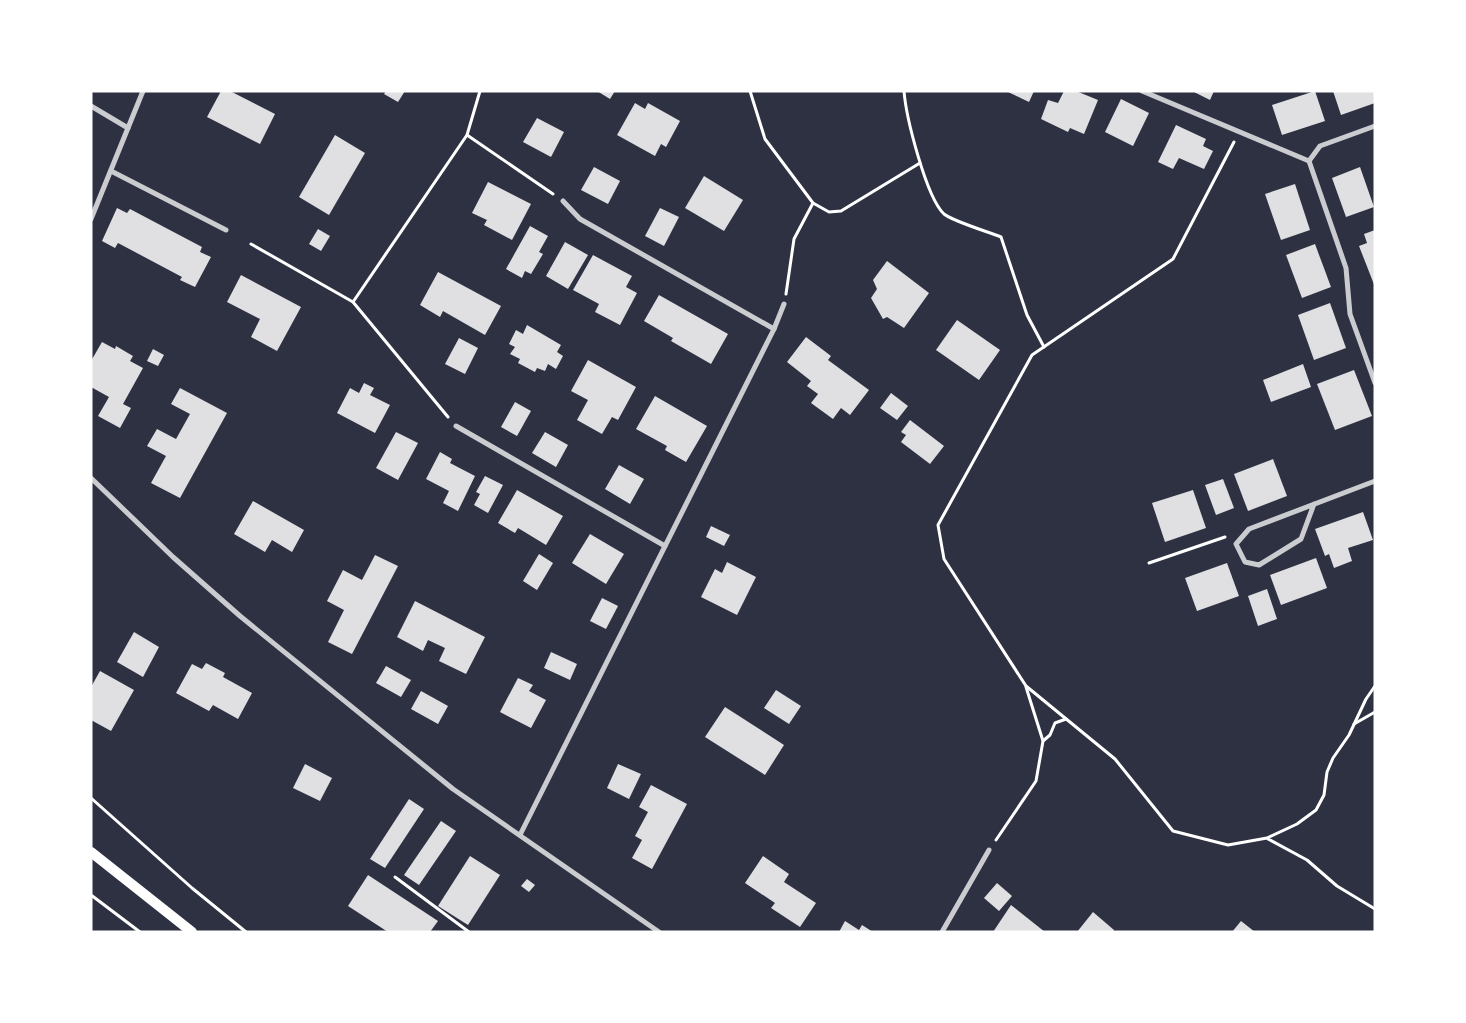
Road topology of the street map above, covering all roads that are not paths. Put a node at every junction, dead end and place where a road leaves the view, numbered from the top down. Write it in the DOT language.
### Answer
graph roads {
  1 [pos="143,91"];
  2 [pos="1142,91"];
  3 [pos="91,106"];
  4 [pos="1375,126"];
  5 [pos="128,128"];
  6 [pos="1309,161"];
  7 [pos="111,170"];
  8 [pos="563,201"];
  9 [pos="91,219"];
  10 [pos="226,230"];
  11 [pos="784,304"];
  12 [pos="774,329"];
  13 [pos="1375,383"];
  14 [pos="456,426"];
  15 [pos="91,478"];
  16 [pos="1375,481"];
  17 [pos="1314,504"];
  18 [pos="665,546"];
  19 [pos="520,835"];
  20 [pos="989,850"];
  21 [pos="91,852"];
  22 [pos="192,932"];
  23 [pos="659,932"];
  24 [pos="942,932"];
  1 -- 5 [label="street"];
  2 -- 6 [label="street"];
  3 -- 5 [label="street"];
  4 -- 6 [label="street"];
  5 -- 7 [label="street"];
  6 -- 13 [label="street"];
  7 -- 9 [label="street"];
  7 -- 10 [label="street"];
  8 -- 12 [label="street"];
  11 -- 12 [label="street"];
  12 -- 18 [label="street"];
  14 -- 18 [label="street"];
  15 -- 19 [label="street"];
  16 -- 17 [label="street"];
  17 -- 17 [label="street"];
  18 -- 19 [label="street"];
  19 -- 23 [label="street"];
  20 -- 24 [label="street"];
  21 -- 22 [label="main road"];
}
